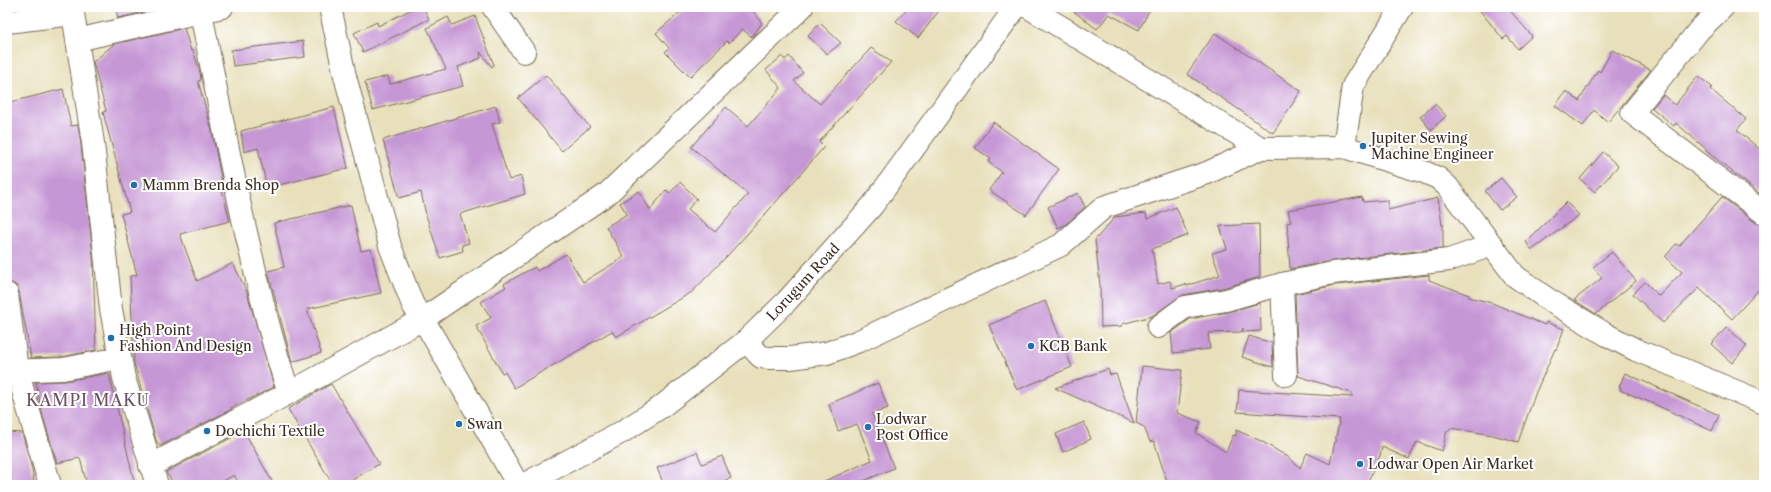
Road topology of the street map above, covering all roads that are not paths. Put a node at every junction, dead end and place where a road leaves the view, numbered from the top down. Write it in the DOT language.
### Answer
graph roads {
  1 [pos="222,7"];
  2 [pos="330,7"];
  3 [pos="493,7"];
  4 [pos="802,7"];
  5 [pos="1016,7"];
  6 [pos="1028,7"];
  7 [pos="1402,7"];
  8 [pos="1723,7"];
  9 [pos="73,10"];
  10 [pos="200,10"];
  11 [pos="7,22"];
  12 [pos="78,40"];
  13 [pos="524,52"];
  14 [pos="1344,147"];
  15 [pos="1261,148"];
  16 [pos="1764,213"];
  17 [pos="1492,245"];
  18 [pos="1282,284"];
  19 [pos="7,294"];
  20 [pos="423,319"];
  21 [pos="1158,328"];
  22 [pos="746,341"];
  23 [pos="120,358"];
  24 [pos="12,370"];
  25 [pos="1286,375"];
  26 [pos="289,394"];
  27 [pos="1764,404"];
  28 [pos="153,476"];
  29 [pos="50,485"];
  30 [pos="518,485"];
  31 [pos="523,485"];
  1 -- 10 [label="street"];
  2 -- 20 [label="street"];
  3 -- 13 [label="street"];
  4 -- 20 [label="street"];
  5 -- 22 [label="street, Lorugum Road"];
  6 -- 15 [label="street"];
  7 -- 14 [label="street"];
  8 -- 16 [label="street"];
  9 -- 11 [label="street"];
  9 -- 12 [label="street"];
  10 -- 12 [label="street"];
  10 -- 26 [label="street"];
  12 -- 23 [label="street"];
  14 -- 15 [label="street"];
  14 -- 17 [label="street"];
  15 -- 22 [label="street"];
  17 -- 18 [label="street"];
  17 -- 27 [label="street"];
  18 -- 21 [label="street"];
  18 -- 25 [label="street"];
  19 -- 24 [label="street"];
  20 -- 26 [label="street"];
  20 -- 30 [label="street"];
  22 -- 31 [label="street, Lorugum Road"];
  23 -- 24 [label="street"];
  23 -- 28 [label="street"];
  24 -- 29 [label="street"];
  26 -- 28 [label="street"];
}
